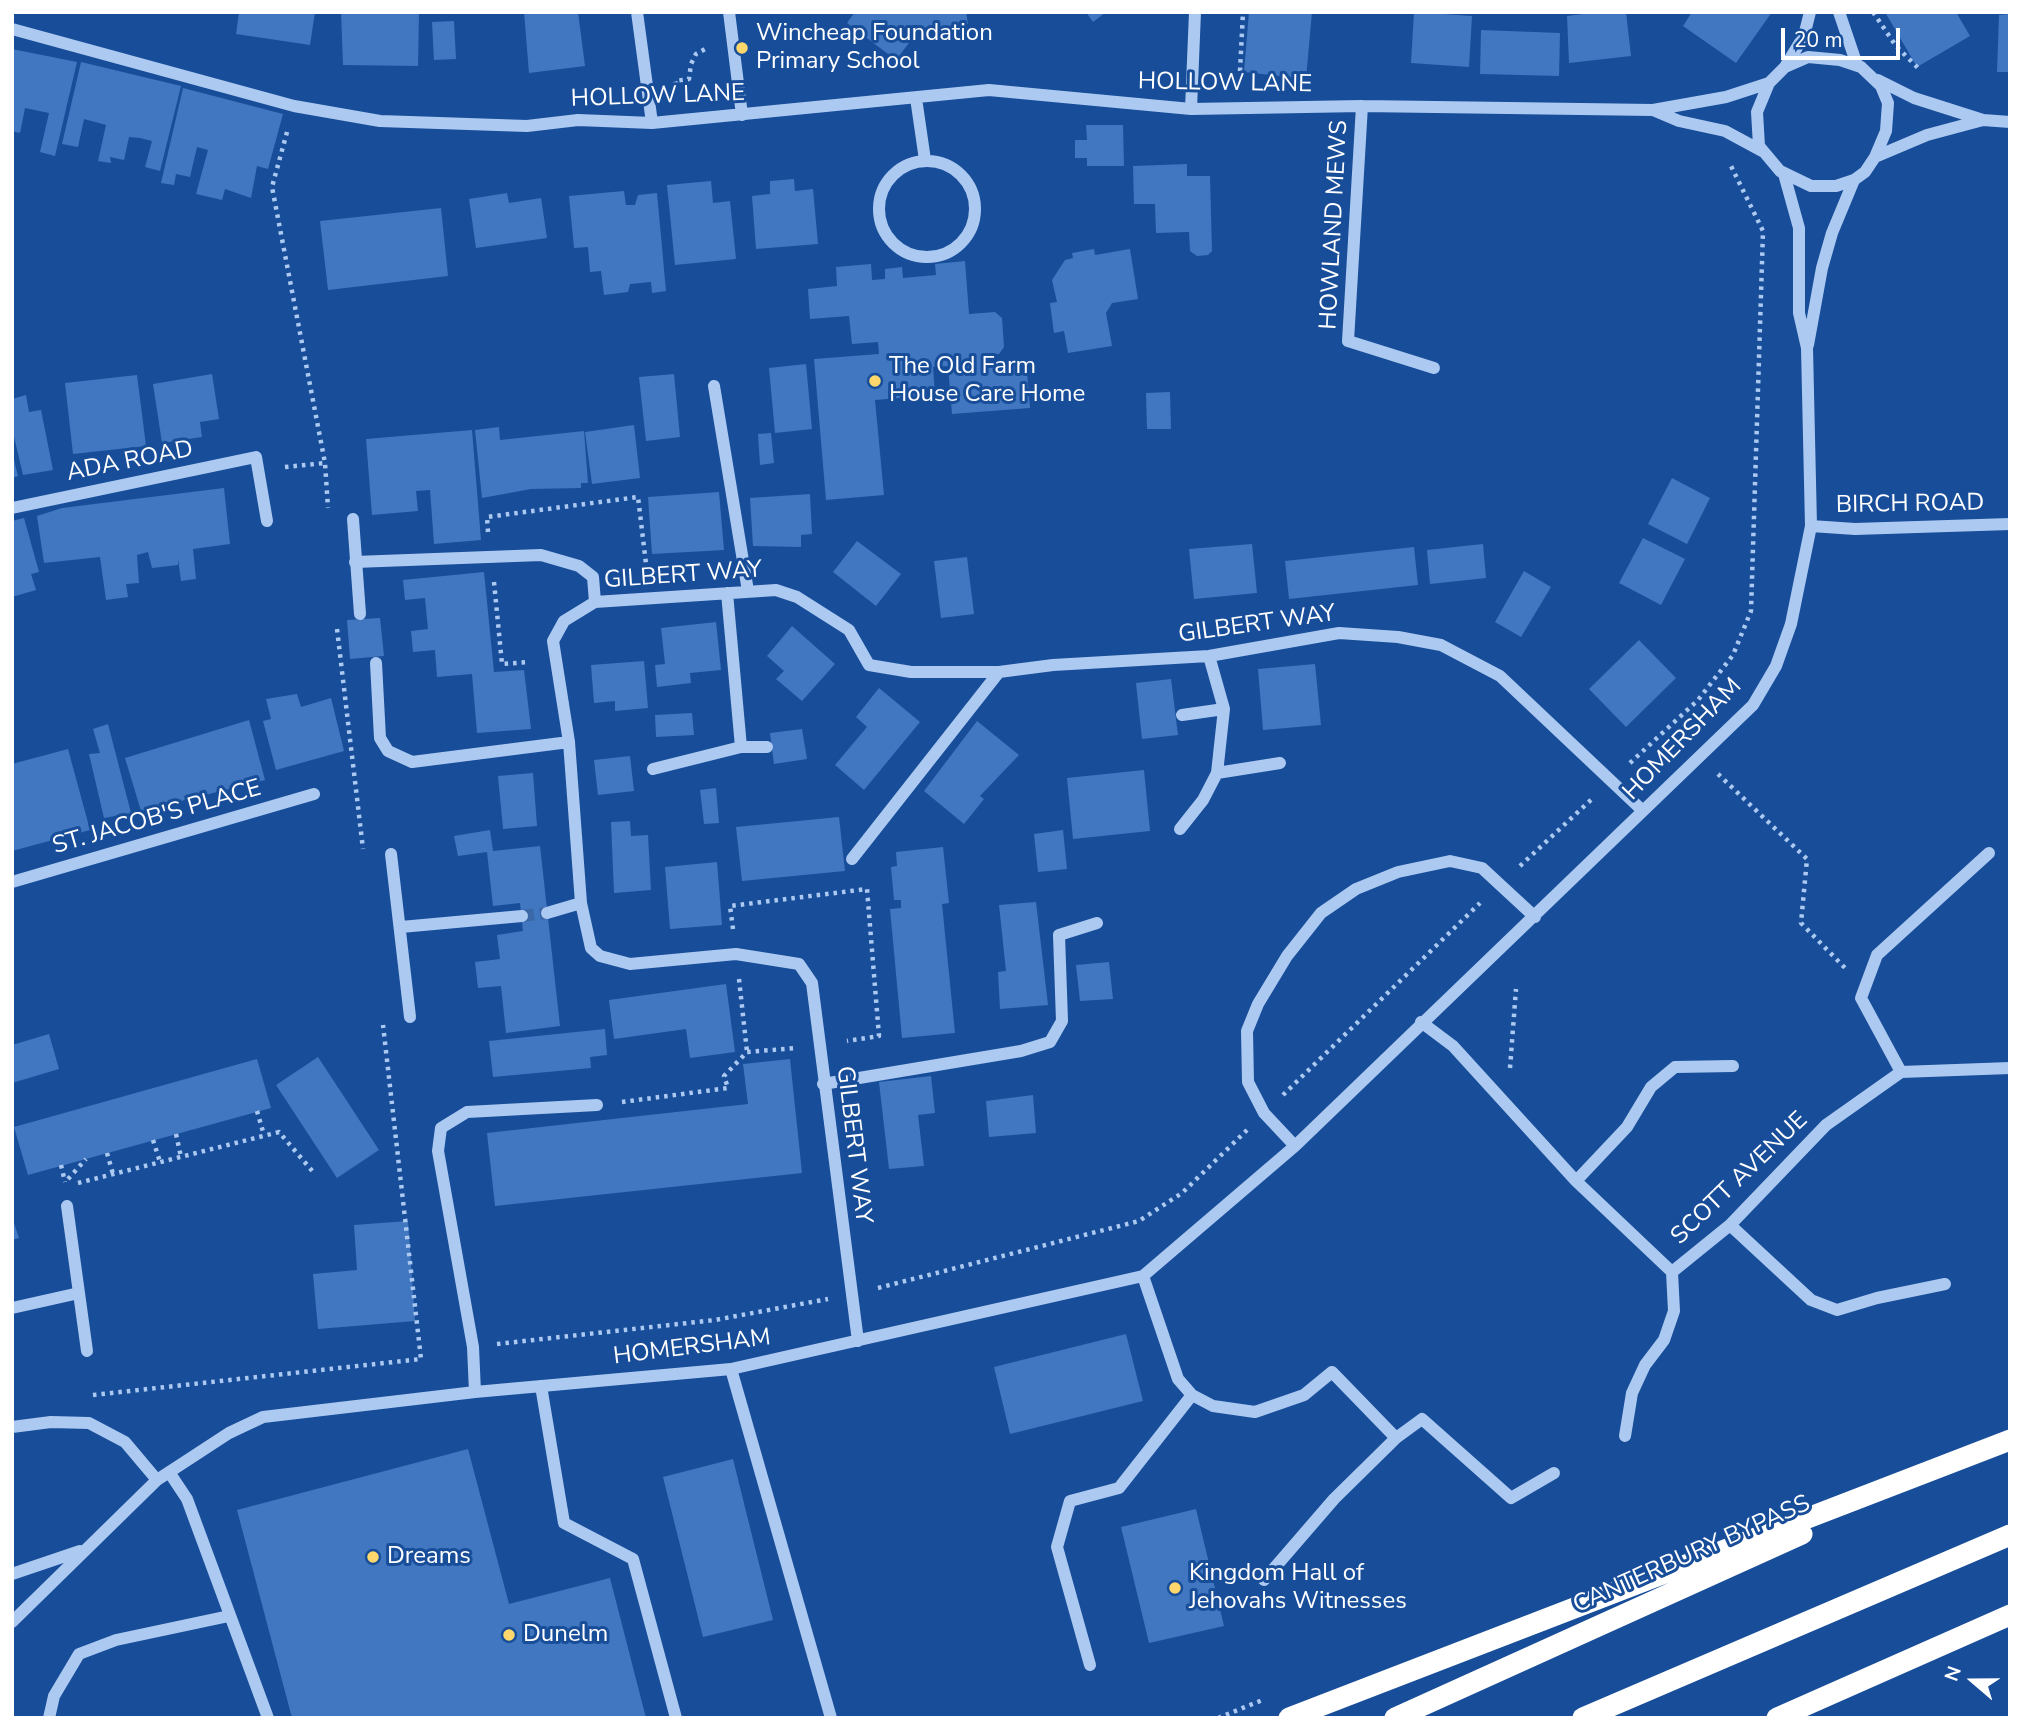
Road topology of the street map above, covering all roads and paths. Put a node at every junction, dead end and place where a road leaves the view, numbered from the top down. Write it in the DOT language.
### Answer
graph roads {
  1 [pos="637,12"];
  2 [pos="729,12"];
  3 [pos="1195,12"];
  4 [pos="1243,12"];
  5 [pos="1810,12"];
  6 [pos="1839,12"];
  7 [pos="1873,12"];
  8 [pos="12,29"];
  9 [pos="706,39"];
  10 [pos="1857,65"];
  11 [pos="1785,67"];
  12 [pos="1240,71"];
  13 [pos="1926,76"];
  14 [pos="1872,77"];
  15 [pos="1769,83"];
  16 [pos="916,98"];
  17 [pos="294,106"];
  18 [pos="1362,106"];
  19 [pos="1191,109"];
  20 [pos="1653,110"];
  21 [pos="742,115"];
  22 [pos="1983,120"];
  23 [pos="681,121"];
  24 [pos="2010,122"];
  25 [pos="652,123"];
  26 [pos="1762,151"];
  27 [pos="1727,156"];
  28 [pos="1875,156"];
  29 [pos="925,160"];
  30 [pos="1784,174"];
  31 [pos="1854,180"];
  32 [pos="1763,243"];
  33 [pos="1807,348"];
  34 [pos="1434,368"];
  35 [pos="714,386"];
  36 [pos="325,463"];
  37 [pos="256,464"];
  38 [pos="12,508"];
  39 [pos="329,518"];
  40 [pos="353,519"];
  41 [pos="267,521"];
  42 [pos="2010,524"];
  43 [pos="1811,526"];
  44 [pos="355,562"];
  45 [pos="748,591"];
  46 [pos="727,593"];
  47 [pos="595,602"];
  48 [pos="336,614"];
  49 [pos="360,614"];
  50 [pos="1209,656"];
  51 [pos="376,663"];
  52 [pos="999,672"];
  53 [pos="1224,709"];
  54 [pos="1182,715"];
  55 [pos="569,742"];
  56 [pos="741,747"];
  57 [pos="768,747"];
  58 [pos="1697,759"];
  59 [pos="1280,763"];
  60 [pos="653,769"];
  61 [pos="1217,774"];
  62 [pos="314,794"];
  63 [pos="1643,811"];
  64 [pos="1180,829"];
  65 [pos="1989,853"];
  66 [pos="391,854"];
  67 [pos="852,859"];
  68 [pos="364,860"];
  69 [pos="12,882"];
  70 [pos="581,903"];
  71 [pos="547,913"];
  72 [pos="522,916"];
  73 [pos="1535,917"];
  74 [pos="1097,923"];
  75 [pos="401,927"];
  76 [pos="736,954"];
  77 [pos="1516,989"];
  78 [pos="1861,998"];
  79 [pos="382,1012"];
  80 [pos="410,1017"];
  81 [pos="1421,1022"];
  82 [pos="819,1046"];
  83 [pos="747,1052"];
  84 [pos="1733,1066"];
  85 [pos="2010,1068"];
  86 [pos="1901,1072"];
  87 [pos="822,1084"];
  88 [pos="1496,1093"];
  89 [pos="597,1105"];
  90 [pos="257,1111"];
  91 [pos="176,1133"];
  92 [pos="264,1135"];
  93 [pos="153,1140"];
  94 [pos="1295,1146"];
  95 [pos="107,1153"];
  96 [pos="181,1157"];
  97 [pos="86,1158"];
  98 [pos="160,1162"];
  99 [pos="61,1165"];
  100 [pos="314,1173"];
  101 [pos="113,1174"];
  102 [pos="1576,1181"];
  103 [pos="67,1206"];
  104 [pos="1730,1225"];
  105 [pos="1672,1272"];
  106 [pos="1143,1276"];
  107 [pos="1945,1284"];
  108 [pos="79,1293"];
  109 [pos="12,1308"];
  110 [pos="858,1341"];
  111 [pos="87,1351"];
  112 [pos="731,1369"];
  113 [pos="541,1386"];
  114 [pos="475,1392"];
  115 [pos="1192,1395"];
  116 [pos="80,1396"];
  117 [pos="12,1427"];
  118 [pos="1625,1436"];
  119 [pos="1396,1438"];
  120 [pos="2010,1440"];
  121 [pos="169,1472"];
  122 [pos="1554,1473"];
  123 [pos="157,1480"];
  124 [pos="2010,1535"];
  125 [pos="83,1549"];
  126 [pos="12,1574"];
  127 [pos="1264,1580"];
  128 [pos="2010,1615"];
  129 [pos="229,1616"];
  130 [pos="12,1622"];
  131 [pos="1090,1665"];
  132 [pos="49,1718"];
  133 [pos="268,1718"];
  134 [pos="676,1718"];
  135 [pos="831,1718"];
  136 [pos="1289,1718"];
  137 [pos="1395,1718"];
  138 [pos="1583,1718"];
  139 [pos="1777,1718"];
  1 -- 25 [label="street"];
  2 -- 21 [label="street"];
  3 -- 19 [label="street"];
  4 -- 12 [label="path"];
  5 -- 11 [label="street"];
  6 -- 10 [label="street"];
  7 -- 13 [label="path"];
  8 -- 17 [label="street, HOLLOW LANE"];
  9 -- 23 [label="path"];
  10 -- 11 [label="street, HOLLOW LANE"];
  10 -- 14 [label="street, HOLLOW LANE"];
  11 -- 15 [label="street, HOLLOW LANE"];
  14 -- 22 [label="street, HOLLOW LANE"];
  14 -- 28 [label="street, HOLLOW LANE"];
  15 -- 20 [label="street, HOLLOW LANE"];
  15 -- 26 [label="street, HOLLOW LANE"];
  16 -- 19 [label="street, HOLLOW LANE"];
  16 -- 21 [label="street, HOLLOW LANE"];
  16 -- 29 [label="street"];
  17 -- 25 [label="street, HOLLOW LANE"];
  17 -- 36 [label="path"];
  18 -- 19 [label="street, HOLLOW LANE"];
  18 -- 20 [label="street, HOLLOW LANE"];
  18 -- 34 [label="street, HOWLAND MEWS"];
  20 -- 26 [label="street, HOLLOW LANE"];
  21 -- 23 [label="street, HOLLOW LANE"];
  22 -- 24 [label="street, HOLLOW LANE"];
  22 -- 28 [label="street, HOLLOW LANE"];
  23 -- 25 [label="street, HOLLOW LANE"];
  26 -- 30 [label="street, HOLLOW LANE"];
  27 -- 32 [label="path"];
  28 -- 31 [label="street, HOLLOW LANE"];
  29 -- 29 [label="street"];
  30 -- 31 [label="street, HOLLOW LANE"];
  30 -- 33 [label="street, HOMERSHAM"];
  31 -- 33 [label="street, HOMERSHAM"];
  33 -- 43 [label="street, HOMERSHAM"];
  35 -- 45 [label="street"];
  36 -- 37 [label="path"];
  36 -- 39 [label="path"];
  37 -- 38 [label="street, ADA ROAD"];
  37 -- 41 [label="street"];
  40 -- 44 [label="street"];
  42 -- 43 [label="street, BIRCH ROAD"];
  43 -- 58 [label="street, HOMERSHAM"];
  44 -- 47 [label="street"];
  44 -- 49 [label="street"];
  45 -- 46 [label="street, GILBERT WAY"];
  45 -- 52 [label="street, GILBERT WAY"];
  46 -- 47 [label="street, GILBERT WAY"];
  46 -- 56 [label="street"];
  47 -- 55 [label="street, GILBERT WAY"];
  48 -- 68 [label="path"];
  50 -- 52 [label="street, GILBERT WAY"];
  50 -- 53 [label="street"];
  50 -- 63 [label="street, GILBERT WAY"];
  51 -- 55 [label="street"];
  52 -- 67 [label="street"];
  53 -- 54 [label="street"];
  53 -- 61 [label="street"];
  55 -- 70 [label="street, GILBERT WAY"];
  56 -- 57 [label="street"];
  56 -- 60 [label="street"];
  58 -- 63 [label="street, HOMERSHAM"];
  58 -- 78 [label="path"];
  59 -- 61 [label="street"];
  61 -- 64 [label="street"];
  62 -- 69 [label="street, ST. JACOB'S PLACE"];
  63 -- 73 [label="street, HOMERSHAM"];
  65 -- 78 [label="street"];
  66 -- 75 [label="street"];
  70 -- 71 [label="street"];
  70 -- 76 [label="street, GILBERT WAY"];
  72 -- 75 [label="street"];
  73 -- 81 [label="street, HOMERSHAM"];
  73 -- 94 [label="street"];
  74 -- 87 [label="street"];
  75 -- 80 [label="street"];
  76 -- 82 [label="street, GILBERT WAY"];
  76 -- 82 [label="path"];
  76 -- 83 [label="path"];
  77 -- 88 [label="path"];
  78 -- 86 [label="street"];
  79 -- 116 [label="path"];
  81 -- 88 [label="street, SCOTT AVENUE"];
  81 -- 94 [label="street, HOMERSHAM"];
  82 -- 83 [label="path"];
  82 -- 87 [label="street, GILBERT WAY"];
  83 -- 89 [label="path"];
  84 -- 102 [label="street"];
  85 -- 86 [label="street"];
  86 -- 104 [label="street, SCOTT AVENUE"];
  87 -- 110 [label="street, GILBERT WAY"];
  88 -- 102 [label="street, SCOTT AVENUE"];
  89 -- 114 [label="street"];
  90 -- 92 [label="path"];
  91 -- 96 [label="path"];
  92 -- 96 [label="path"];
  92 -- 100 [label="path"];
  93 -- 98 [label="path"];
  94 -- 106 [label="street, HOMERSHAM"];
  95 -- 101 [label="path"];
  96 -- 98 [label="path"];
  97 -- 99 [label="path"];
  98 -- 101 [label="path"];
  101 -- 103 [label="path"];
  102 -- 105 [label="street, SCOTT AVENUE"];
  103 -- 108 [label="street"];
  104 -- 105 [label="street, SCOTT AVENUE"];
  104 -- 107 [label="street"];
  105 -- 118 [label="street"];
  106 -- 110 [label="street, HOMERSHAM"];
  106 -- 115 [label="street"];
  108 -- 109 [label="street"];
  108 -- 111 [label="street"];
  110 -- 112 [label="street, HOMERSHAM"];
  112 -- 113 [label="street, HOMERSHAM"];
  112 -- 135 [label="street"];
  113 -- 114 [label="street, HOMERSHAM"];
  113 -- 134 [label="street"];
  114 -- 121 [label="street, HOMERSHAM"];
  115 -- 119 [label="street"];
  115 -- 131 [label="street"];
  117 -- 123 [label="street"];
  119 -- 122 [label="street"];
  119 -- 127 [label="street"];
  120 -- 136 [label="highway"];
  120 -- 137 [label="highway, CANTERBURY BYPASS"];
  121 -- 123 [label="street, HOMERSHAM"];
  121 -- 129 [label="street"];
  123 -- 125 [label="street, HOMERSHAM"];
  124 -- 138 [label="highway"];
  125 -- 126 [label="street, HOMERSHAM"];
  125 -- 130 [label="street, HOMERSHAM"];
  128 -- 139 [label="highway"];
  129 -- 132 [label="street"];
  129 -- 133 [label="street"];
}
